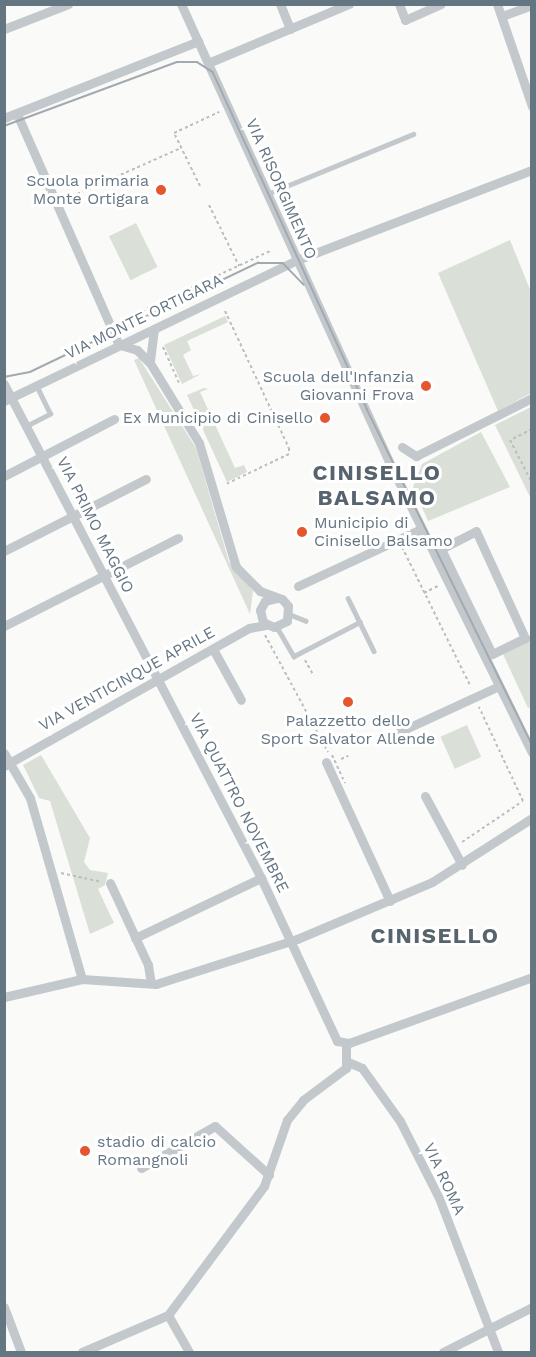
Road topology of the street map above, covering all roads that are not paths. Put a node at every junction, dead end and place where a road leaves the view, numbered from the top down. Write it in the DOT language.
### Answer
graph roads {
  1 [pos="68,4"];
  2 [pos="181,4"];
  3 [pos="280,4"];
  4 [pos="399,4"];
  5 [pos="441,4"];
  6 [pos="497,4"];
  7 [pos="344,5"];
  8 [pos="531,5"];
  9 [pos="502,16"];
  10 [pos="4,29"];
  11 [pos="290,29"];
  12 [pos="198,41"];
  13 [pos="208,63"];
  14 [pos="528,85"];
  15 [pos="531,106"];
  16 [pos="17,114"];
  17 [pos="4,118"];
  18 [pos="413,134"];
  19 [pos="531,170"];
  20 [pos="267,194"];
  21 [pos="297,260"];
  22 [pos="154,329"];
  23 [pos="118,345"];
  24 [pos="150,363"];
  25 [pos="4,384"];
  26 [pos="36,386"];
  27 [pos="531,398"];
  28 [pos="8,399"];
  29 [pos="114,419"];
  30 [pos="28,425"];
  31 [pos="402,447"];
  32 [pos="43,456"];
  33 [pos="4,476"];
  34 [pos="146,479"];
  35 [pos="73,516"];
  36 [pos="421,529"];
  37 [pos="476,531"];
  38 [pos="178,538"];
  39 [pos="4,551"];
  40 [pos="104,575"];
  41 [pos="298,586"];
  42 [pos="277,598"];
  43 [pos="348,598"];
  44 [pos="289,614"];
  45 [pos="306,621"];
  46 [pos="360,622"];
  47 [pos="266,625"];
  48 [pos="4,626"];
  49 [pos="277,627"];
  50 [pos="213,649"];
  51 [pos="374,651"];
  52 [pos="159,680"];
  53 [pos="499,686"];
  54 [pos="241,700"];
  55 [pos="399,732"];
  56 [pos="531,752"];
  57 [pos="4,753"];
  58 [pos="328,759"];
  59 [pos="7,764"];
  60 [pos="424,796"];
  61 [pos="531,818"];
  62 [pos="462,865"];
  63 [pos="261,878"];
  64 [pos="110,883"];
  65 [pos="390,902"];
  66 [pos="135,938"];
  67 [pos="291,940"];
  68 [pos="531,978"];
  69 [pos="82,979"];
  70 [pos="151,983"];
  71 [pos="4,997"];
  72 [pos="346,1044"];
  73 [pos="348,1062"];
  74 [pos="141,1168"];
  75 [pos="269,1175"];
  76 [pos="4,1307"];
  77 [pos="531,1307"];
  78 [pos="168,1315"];
  79 [pos="486,1326"];
  80 [pos="21,1353"];
  81 [pos="82,1353"];
  82 [pos="189,1353"];
  83 [pos="442,1353"];
  84 [pos="498,1353"];
  1 -- 10 [label="street"];
  2 -- 12 [label="street, VIA RISORGIMENTO"];
  3 -- 11 [label="street"];
  4 -- 5 [label="street"];
  6 -- 9 [label="street"];
  7 -- 11 [label="street"];
  8 -- 9 [label="street"];
  9 -- 14 [label="street"];
  11 -- 13 [label="street"];
  12 -- 13 [label="street, VIA RISORGIMENTO"];
  12 -- 16 [label="street"];
  13 -- 20 [label="street, VIA RISORGIMENTO"];
  14 -- 15 [label="street"];
  16 -- 17 [label="street"];
  16 -- 23 [label="street"];
  18 -- 20 [label="lane"];
  19 -- 21 [label="street, VIA MONTE ORTIGARA"];
  20 -- 21 [label="street, VIA RISORGIMENTO"];
  21 -- 22 [label="street, VIA MONTE ORTIGARA"];
  21 -- 36 [label="street, VIA RISORGIMENTO"];
  22 -- 23 [label="street, VIA MONTE ORTIGARA"];
  22 -- 24 [label="street"];
  23 -- 24 [label="street"];
  23 -- 26 [label="street, VIA MONTE ORTIGARA"];
  24 -- 42 [label="street"];
  25 -- 28 [label="street, VIA PRIMO MAGGIO"];
  26 -- 28 [label="street, VIA MONTE ORTIGARA"];
  26 -- 30 [label="lane"];
  27 -- 31 [label="street"];
  28 -- 30 [label="street, VIA PRIMO MAGGIO"];
  29 -- 32 [label="street"];
  30 -- 32 [label="street, VIA PRIMO MAGGIO"];
  32 -- 33 [label="street"];
  32 -- 35 [label="street, VIA PRIMO MAGGIO"];
  34 -- 35 [label="street"];
  35 -- 39 [label="street"];
  35 -- 40 [label="street, VIA PRIMO MAGGIO"];
  36 -- 41 [label="street"];
  36 -- 53 [label="street, VIA RISORGIMENTO"];
  37 -- 37 [label="street"];
  38 -- 40 [label="street"];
  40 -- 48 [label="street"];
  40 -- 52 [label="street, VIA PRIMO MAGGIO"];
  42 -- 44 [label="street"];
  42 -- 47 [label="street"];
  43 -- 46 [label="lane"];
  44 -- 45 [label="lane"];
  44 -- 49 [label="street"];
  46 -- 49 [label="lane"];
  46 -- 51 [label="lane"];
  47 -- 49 [label="street"];
  47 -- 50 [label="street, VIA VENTICINQUE APRILE"];
  50 -- 52 [label="street, VIA VENTICINQUE APRILE"];
  50 -- 54 [label="street"];
  52 -- 59 [label="street, VIA VENTICINQUE APRILE"];
  52 -- 63 [label="street, VIA QUATTRO NOVEMBRE"];
  53 -- 55 [label="street"];
  53 -- 56 [label="street, VIA RISORGIMENTO"];
  57 -- 59 [label="street"];
  58 -- 65 [label="street"];
  59 -- 69 [label="street"];
  60 -- 62 [label="street"];
  61 -- 62 [label="street"];
  62 -- 65 [label="street"];
  63 -- 66 [label="street"];
  63 -- 67 [label="street, VIA QUATTRO NOVEMBRE"];
  64 -- 66 [label="street"];
  65 -- 67 [label="street"];
  66 -- 70 [label="street"];
  67 -- 70 [label="street"];
  67 -- 72 [label="street, VIA QUATTRO NOVEMBRE"];
  68 -- 72 [label="street"];
  69 -- 70 [label="street"];
  69 -- 71 [label="street"];
  72 -- 73 [label="street"];
  73 -- 75 [label="street"];
  73 -- 79 [label="street, VIA ROMA"];
  74 -- 75 [label="street"];
  75 -- 78 [label="street"];
  76 -- 80 [label="street"];
  77 -- 79 [label="street"];
  78 -- 81 [label="street"];
  78 -- 82 [label="street"];
  79 -- 83 [label="street"];
  79 -- 84 [label="street, VIA ROMA"];
}
